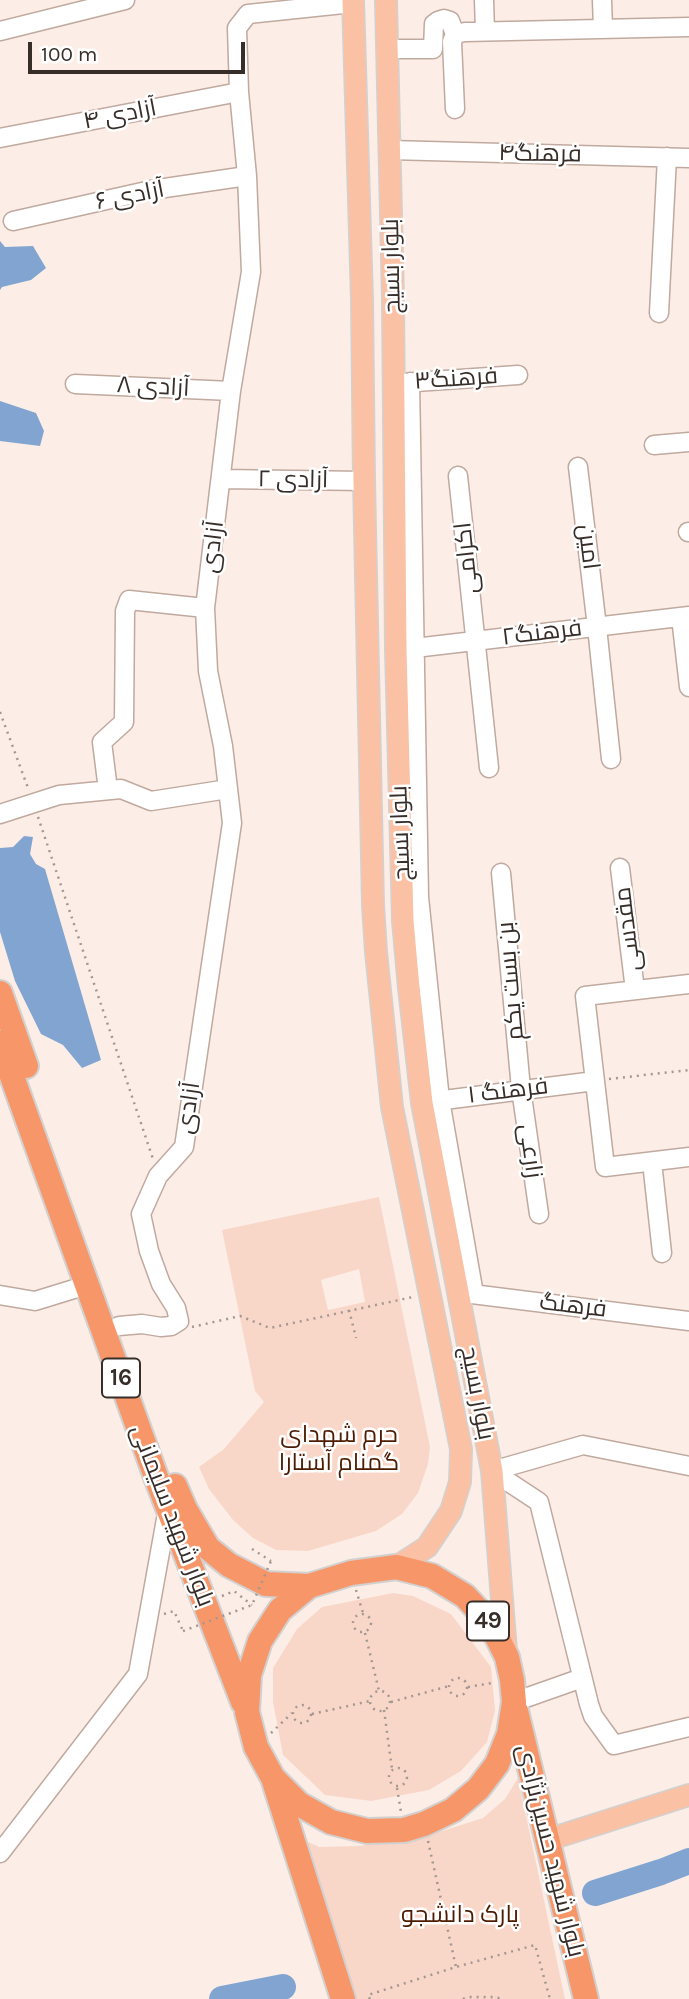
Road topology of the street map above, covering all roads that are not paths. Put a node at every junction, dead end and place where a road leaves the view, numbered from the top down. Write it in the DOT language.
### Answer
graph roads {
  1 [pos="125,0"];
  2 [pos="386,0"];
  3 [pos="484,0"];
  4 [pos="602,0"];
  5 [pos="353,1"];
  6 [pos="243,7"];
  7 [pos="689,27"];
  8 [pos="603,29"];
  9 [pos="0,31"];
  10 [pos="485,31"];
  11 [pos="455,34"];
  12 [pos="387,49"];
  13 [pos="239,92"];
  14 [pos="454,109"];
  15 [pos="0,138"];
  16 [pos="390,150"];
  17 [pos="667,157"];
  18 [pos="689,158"];
  19 [pos="247,176"];
  20 [pos="13,221"];
  21 [pos="362,300"];
  22 [pos="393,300"];
  23 [pos="659,313"];
  24 [pos="518,375"];
  25 [pos="402,383"];
  26 [pos="75,384"];
  27 [pos="231,391"];
  28 [pos="689,443"];
  29 [pos="654,445"];
  30 [pos="578,467"];
  31 [pos="458,476"];
  32 [pos="222,479"];
  33 [pos="364,481"];
  34 [pos="205,608"];
  35 [pos="685,617"];
  36 [pos="597,626"];
  37 [pos="475,641"];
  38 [pos="406,649"];
  39 [pos="689,687"];
  40 [pos="611,759"];
  41 [pos="489,768"];
  42 [pos="228,789"];
  43 [pos="108,790"];
  44 [pos="0,814"];
  45 [pos="620,868"];
  46 [pos="501,873"];
  47 [pos="689,984"];
  48 [pos="635,990"];
  49 [pos="0,993"];
  50 [pos="0,1043"];
  51 [pos="595,1081"];
  52 [pos="521,1089"];
  53 [pos="431,1101"];
  54 [pos="392,1107"];
  55 [pos="689,1157"];
  56 [pos="652,1162"];
  57 [pos="539,1214"];
  58 [pos="662,1253"];
  59 [pos="88,1285"];
  60 [pos="466,1293"];
  61 [pos="0,1295"];
  62 [pos="689,1321"];
  63 [pos="119,1326"];
  64 [pos="689,1466"];
  65 [pos="492,1471"];
  66 [pos="168,1508"];
  67 [pos="396,1567"];
  68 [pos="309,1586"];
  69 [pos="582,1678"];
  70 [pos="511,1680"];
  71 [pos="247,1712"];
  72 [pos="689,1727"];
  73 [pos="273,1778"];
  74 [pos="689,1796"];
  75 [pos="547,1840"];
  76 [pos="0,1853"];
  77 [pos="344,1999"];
  78 [pos="586,1999"];
  1 -- 9 [label="street"];
  2 -- 12 [label="main road, بلوار بسیج / 49"];
  3 -- 10 [label="street"];
  4 -- 8 [label="street"];
  5 -- 6 [label="street, آزادی"];
  5 -- 21 [label="main road, بلوار بسیج / 49"];
  6 -- 13 [label="street, آزادی"];
  7 -- 8 [label="street"];
  8 -- 10 [label="street"];
  10 -- 11 [label="street"];
  11 -- 12 [label="street"];
  11 -- 14 [label="street"];
  12 -- 16 [label="main road, بلوار بسیج / 49"];
  13 -- 15 [label="street, آزادی ۴"];
  13 -- 19 [label="street, آزادی"];
  16 -- 17 [label="street, فرهنگ۴"];
  16 -- 22 [label="main road, بلوار بسیج / 49"];
  17 -- 18 [label="street, فرهنگ۴"];
  17 -- 23 [label="street"];
  19 -- 20 [label="street, آزادی ۶"];
  19 -- 27 [label="street, آزادی"];
  21 -- 22 [label="main road"];
  21 -- 33 [label="main road, بلوار بسیج / 49"];
  22 -- 25 [label="main road, بلوار بسیج / 49"];
  24 -- 25 [label="street, فرهنگ۳"];
  25 -- 38 [label="main road, بلوار بسیج / 49"];
  26 -- 27 [label="street, آزادی ۸"];
  27 -- 32 [label="street, آزادی"];
  28 -- 29 [label="street"];
  30 -- 36 [label="street, امین"];
  31 -- 37 [label="street, اکرامی"];
  32 -- 33 [label="street, آزادی ۲"];
  32 -- 34 [label="street, آزادی"];
  33 -- 54 [label="main road, بلوار بسیج / 49"];
  34 -- 42 [label="street, آزادی"];
  34 -- 43 [label="street"];
  35 -- 36 [label="street, فرهنگ۲"];
  35 -- 39 [label="street"];
  36 -- 37 [label="street, فرهنگ۲"];
  36 -- 40 [label="street, امین"];
  37 -- 38 [label="street, فرهنگ۲"];
  37 -- 41 [label="street, اکرامی"];
  38 -- 53 [label="main road, بلوار بسیج / 49"];
  42 -- 43 [label="street"];
  42 -- 63 [label="street, آزادی"];
  43 -- 44 [label="street"];
  45 -- 48 [label="street, مقدسی"];
  46 -- 52 [label="street, بن بست یکم"];
  47 -- 48 [label="street"];
  48 -- 51 [label="street"];
  49 -- 63 [label="highway, بلوار شهید سلیمانی / 16"];
  50 -- 59 [label="highway, بلوار شهید سلیمانی / 16"];
  51 -- 52 [label="street, فرهنگ ۱"];
  51 -- 56 [label="street"];
  52 -- 53 [label="street, فرهنگ ۱"];
  52 -- 57 [label="street, زارعی"];
  53 -- 54 [label="main road"];
  53 -- 60 [label="main road, بلوار بسیج / 49"];
  54 -- 67 [label="main road, بلوار بسیج / 49"];
  55 -- 56 [label="street"];
  56 -- 58 [label="street"];
  59 -- 61 [label="street"];
  59 -- 66 [label="highway, بلوار شهید سلیمانی / 16"];
  60 -- 62 [label="street, فرهنگ"];
  60 -- 65 [label="main road, بلوار بسیج / 49"];
  63 -- 68 [label="highway, بلوار شهید سلیمانی / 16"];
  64 -- 65 [label="street"];
  65 -- 69 [label="street"];
  65 -- 70 [label="main road, بلوار بسیج / 49"];
  66 -- 71 [label="highway, بلوار شهید سلیمانی / 16"];
  66 -- 76 [label="street"];
  67 -- 68 [label="highway, 49"];
  67 -- 70 [label="highway, 49"];
  68 -- 71 [label="highway, 49"];
  69 -- 70 [label="street"];
  69 -- 72 [label="street"];
  70 -- 73 [label="highway, 49"];
  70 -- 75 [label="highway, بلوار شهید حسین‌نژادی / 49"];
  71 -- 73 [label="highway, 49"];
  73 -- 77 [label="highway, 49"];
  74 -- 75 [label="main road"];
  75 -- 78 [label="highway, بلوار شهید حسین‌نژادی / 49"];
}
